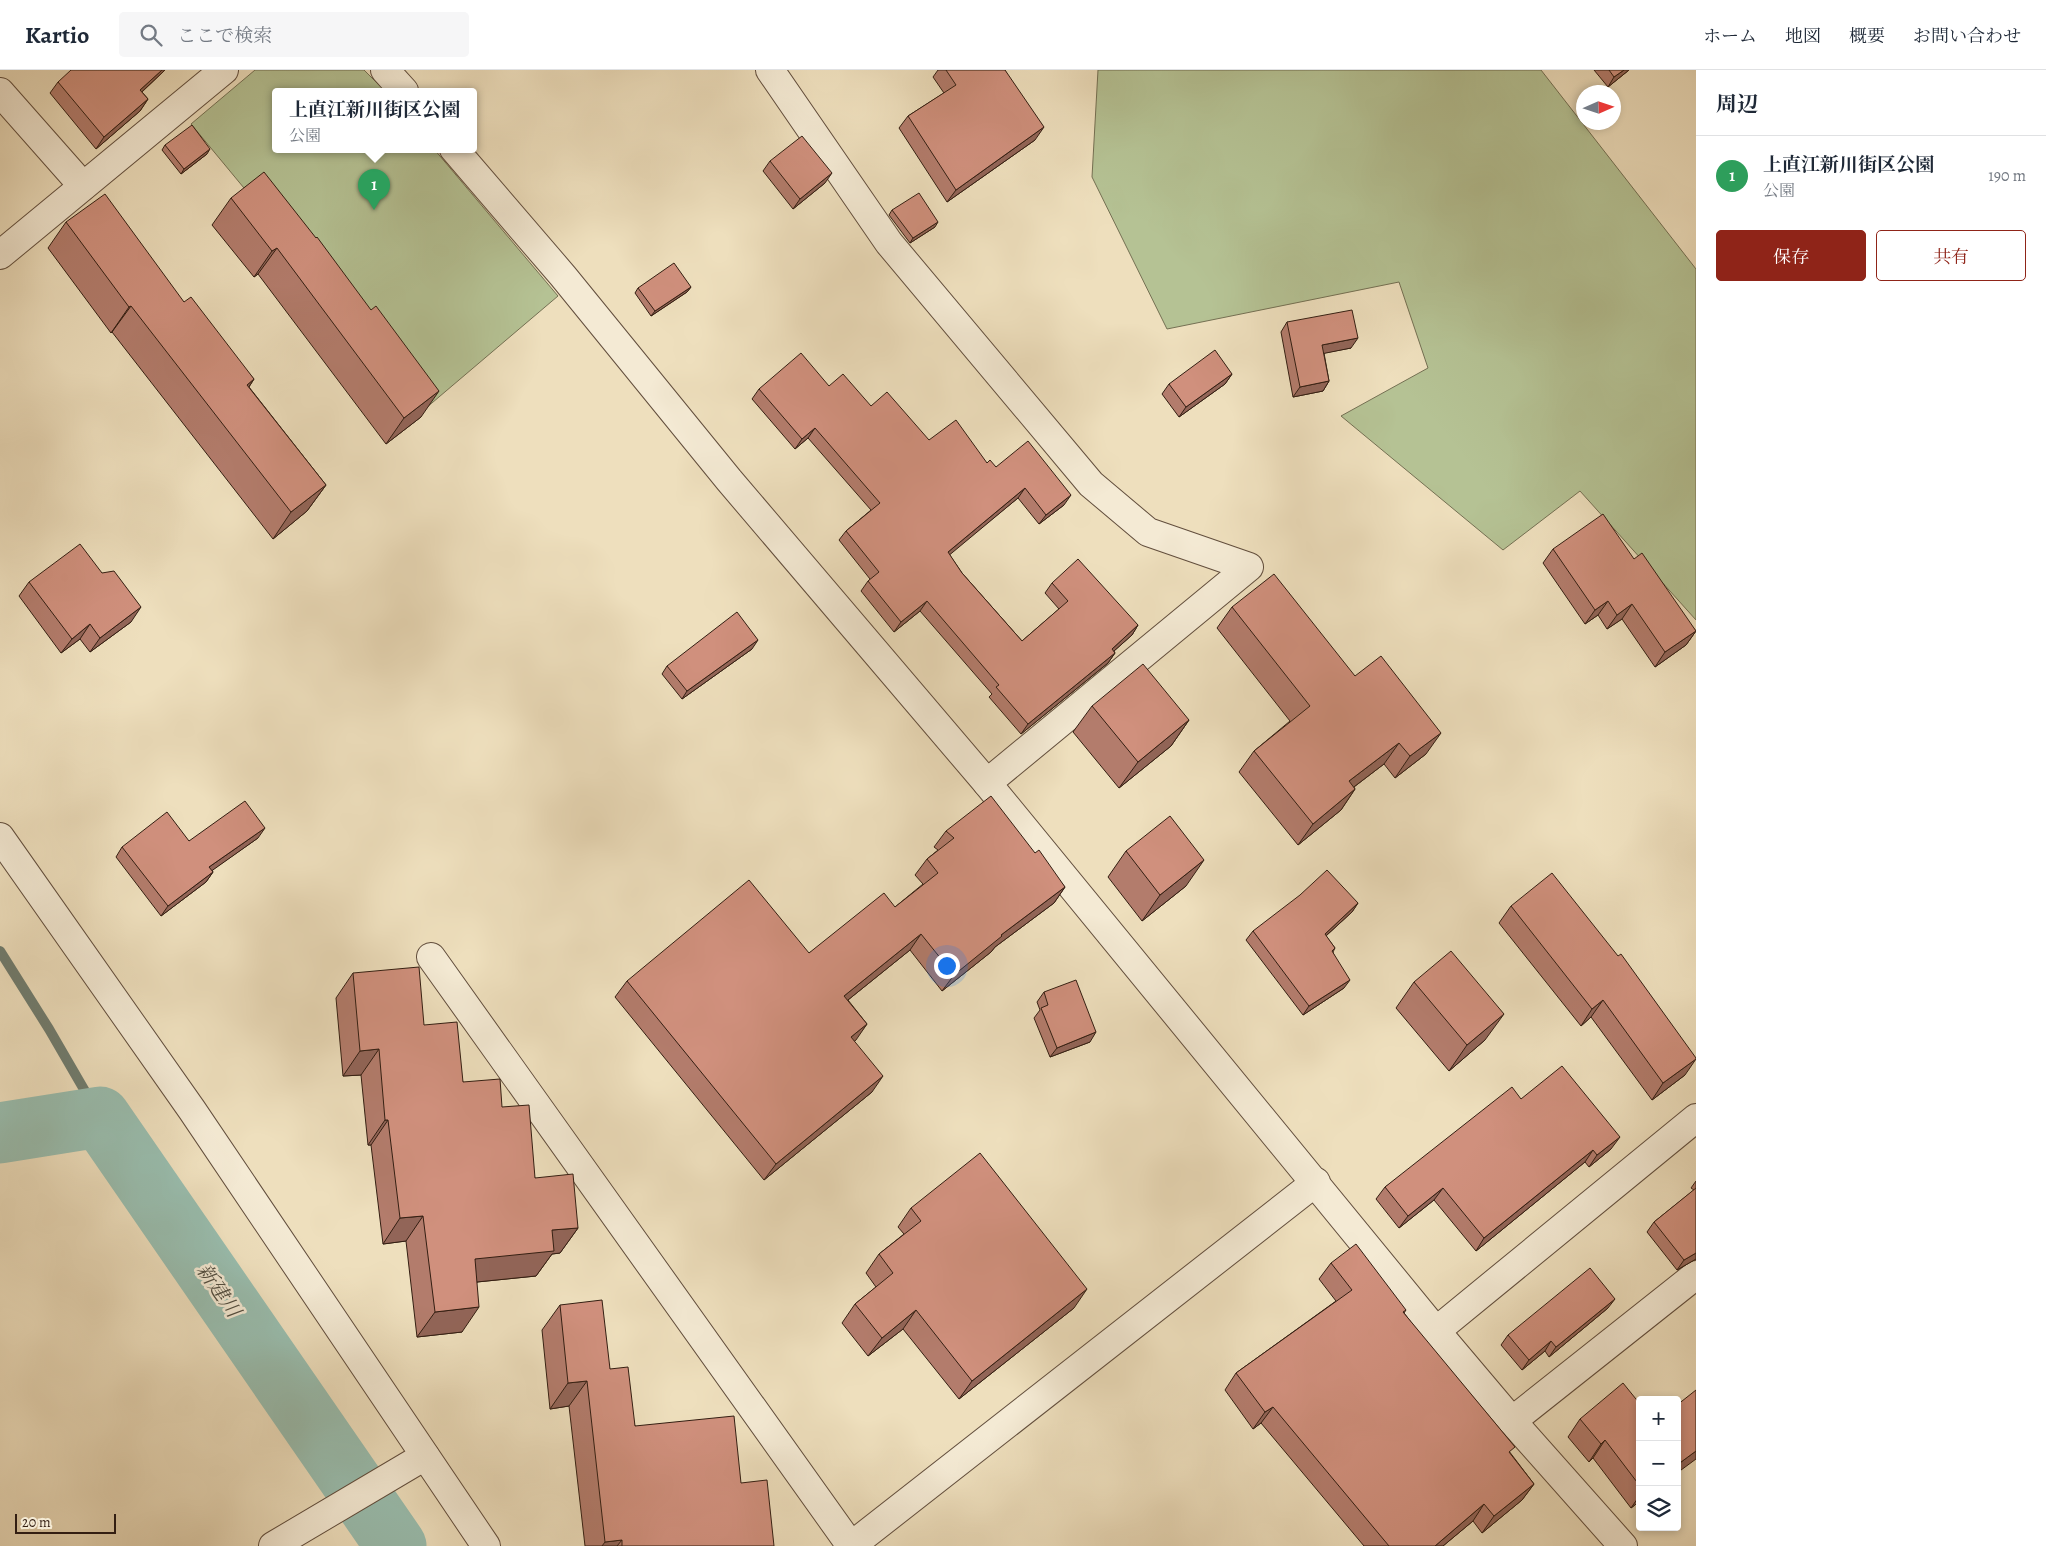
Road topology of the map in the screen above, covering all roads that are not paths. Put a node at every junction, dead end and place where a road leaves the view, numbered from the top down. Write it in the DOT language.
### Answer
graph roads {
  1 [pos="224,70"];
  2 [pos="385,70"];
  3 [pos="770,70"];
  4 [pos="401,88"];
  5 [pos="0,92"];
  6 [pos="457,153"];
  7 [pos="83,186"];
  8 [pos="0,255"];
  9 [pos="987,783"];
  10 [pos="0,837"];
  11 [pos="431,957"];
  12 [pos="1696,1118"];
  13 [pos="1316,1182"];
  14 [pos="1696,1275"];
  15 [pos="1436,1331"];
  16 [pos="1512,1421"];
  17 [pos="425,1456"];
  18 [pos="312,1534"];
  19 [pos="273,1546"];
  20 [pos="486,1546"];
  21 [pos="851,1546"];
  22 [pos="1622,1546"];
  1 -- 7 [label="street"];
  2 -- 4 [label="street"];
  3 -- 9 [label="street"];
  5 -- 7 [label="street"];
  6 -- 9 [label="street"];
  7 -- 8 [label="street"];
  9 -- 13 [label="street"];
  10 -- 17 [label="street"];
  11 -- 21 [label="street"];
  12 -- 15 [label="street"];
  13 -- 15 [label="street"];
  13 -- 21 [label="street"];
  14 -- 16 [label="street"];
  15 -- 16 [label="street"];
  16 -- 22 [label="street"];
  17 -- 18 [label="street"];
  17 -- 20 [label="street"];
  18 -- 19 [label="street"];
}
